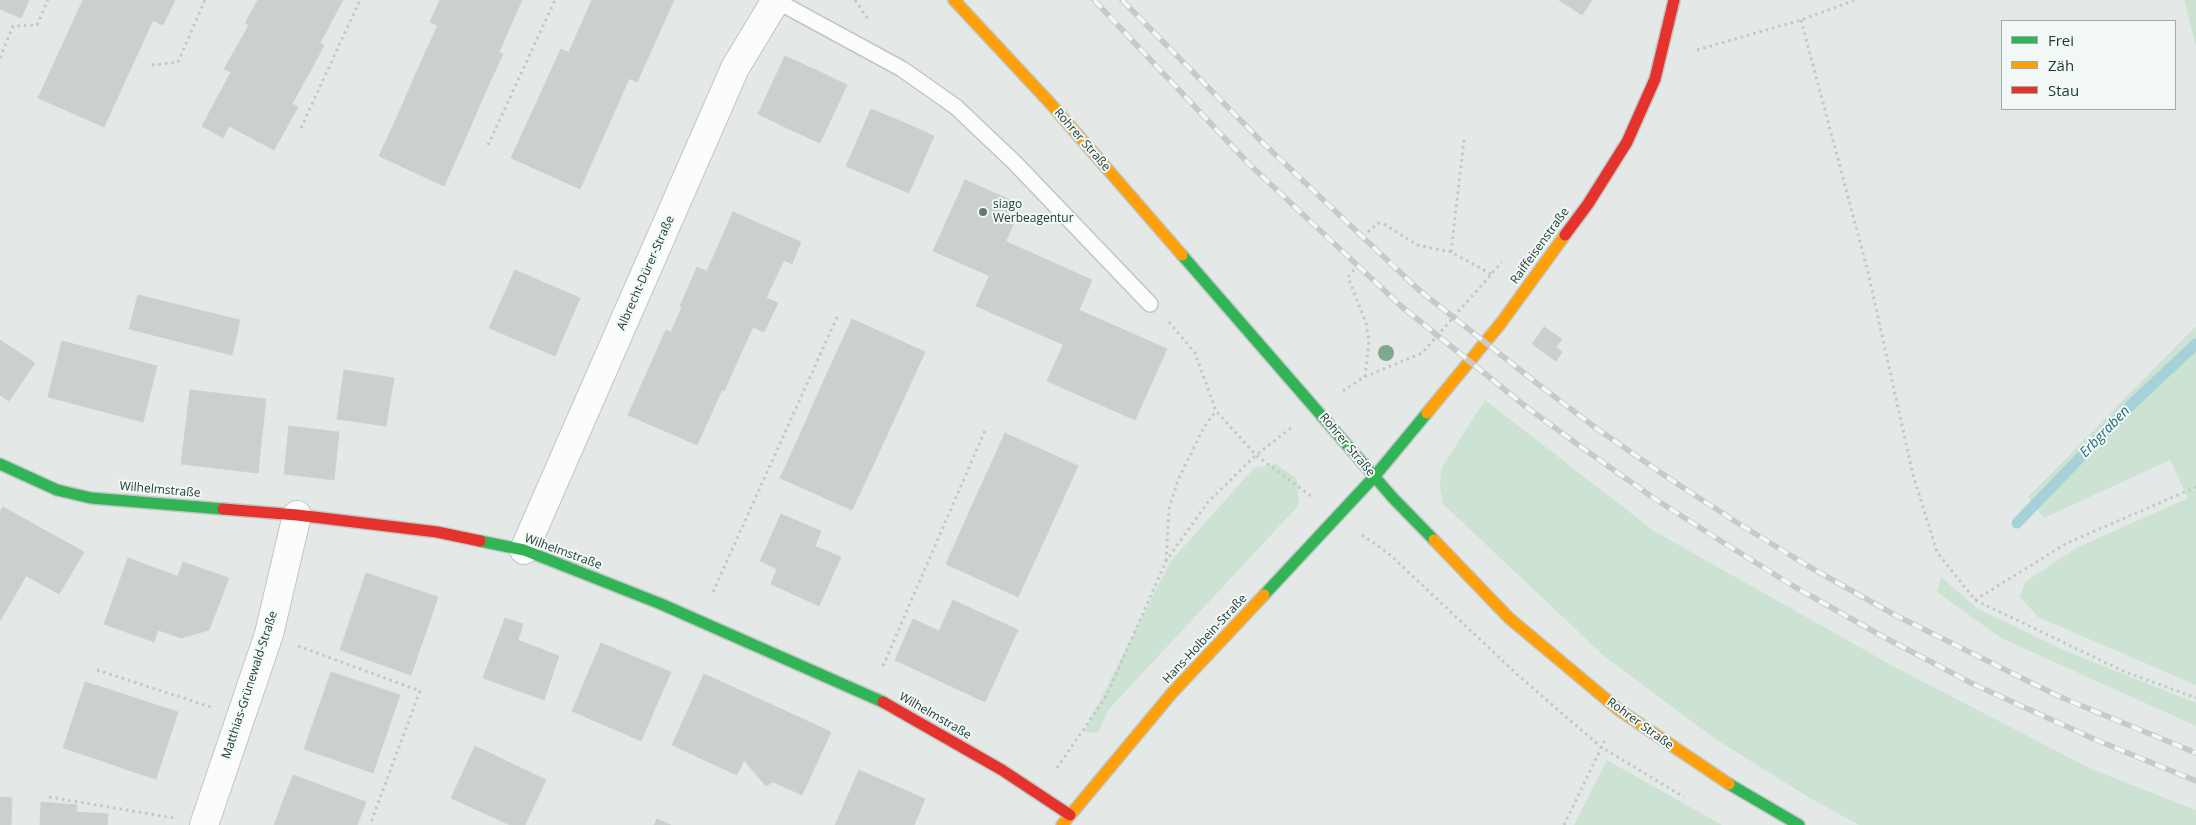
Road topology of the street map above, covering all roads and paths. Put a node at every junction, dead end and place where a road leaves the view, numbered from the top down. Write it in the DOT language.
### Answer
graph roads {
  1 [pos="48,0"];
  2 [pos="205,0"];
  3 [pos="360,0"];
  4 [pos="554,0"];
  5 [pos="775,0"];
  6 [pos="954,0"];
  7 [pos="1674,0"];
  8 [pos="1855,0"];
  9 [pos="1801,20"];
  10 [pos="1664,47"];
  11 [pos="0,58"];
  12 [pos="152,65"];
  13 [pos="301,128"];
  14 [pos="1464,140"];
  15 [pos="488,145"];
  16 [pos="1368,232"];
  17 [pos="1451,252"];
  18 [pos="1504,260"];
  19 [pos="1354,270"];
  20 [pos="1493,275"];
  21 [pos="1150,304"];
  22 [pos="838,315"];
  23 [pos="1364,377"];
  24 [pos="1316,409"];
  25 [pos="1216,411"];
  26 [pos="986,428"];
  27 [pos="1256,455"];
  28 [pos="0,464"];
  29 [pos="1374,477"];
  30 [pos="2196,487"];
  31 [pos="297,515"];
  32 [pos="1337,518"];
  33 [pos="524,550"];
  34 [pos="1166,561"];
  35 [pos="1975,600"];
  36 [pos="700,621"];
  37 [pos="269,634"];
  38 [pos="97,670"];
  39 [pos="870,696"];
  40 [pos="2196,698"];
  41 [pos="1619,710"];
  42 [pos="241,717"];
  43 [pos="1039,794"];
  44 [pos="48,796"];
  45 [pos="1066,820"];
  46 [pos="371,822"];
  47 [pos="204,824"];
  48 [pos="1083,825"];
  49 [pos="1564,825"];
  50 [pos="1799,825"];
  1 -- 11 [label="path"];
  2 -- 12 [label="path"];
  3 -- 13 [label="path"];
  4 -- 15 [label="path"];
  5 -- 21 [label="lane"];
  5 -- 33 [label="street, Albrecht-Dürer-Straße"];
  6 -- 24 [label="street, Rohrer Straße"];
  7 -- 10 [label="street, Raiffeisenstraße"];
  8 -- 9 [label="path"];
  9 -- 10 [label="path"];
  9 -- 35 [label="path"];
  10 -- 29 [label="street, Raiffeisenstraße"];
  14 -- 17 [label="path"];
  16 -- 17 [label="path"];
  17 -- 20 [label="path"];
  18 -- 20 [label="path"];
  19 -- 23 [label="path"];
  20 -- 23 [label="path"];
  21 -- 25 [label="path"];
  22 -- 36 [label="path"];
  23 -- 24 [label="path"];
  24 -- 27 [label="path"];
  24 -- 29 [label="street, Rohrer Straße"];
  25 -- 27 [label="path"];
  25 -- 34 [label="path"];
  26 -- 39 [label="path"];
  27 -- 32 [label="path"];
  27 -- 34 [label="path"];
  28 -- 31 [label="street, Wilhelmstraße"];
  29 -- 32 [label="street, Hans-Holbein-Straße"];
  29 -- 41 [label="street, Rohrer Straße"];
  30 -- 35 [label="path"];
  31 -- 33 [label="street, Wilhelmstraße"];
  31 -- 37 [label="street, Matthias-Grünewald-Straße"];
  32 -- 45 [label="street, Hans-Holbein-Straße"];
  33 -- 36 [label="street, Wilhelmstraße"];
  34 -- 43 [label="path"];
  35 -- 40 [label="path"];
  36 -- 39 [label="street, Wilhelmstraße"];
  37 -- 42 [label="street, Matthias-Grünewald-Straße"];
  37 -- 46 [label="path"];
  38 -- 42 [label="path"];
  39 -- 43 [label="street, Wilhelmstraße"];
  41 -- 49 [label="path"];
  41 -- 50 [label="street, Rohrer Straße"];
  42 -- 47 [label="street, Matthias-Grünewald-Straße"];
  43 -- 45 [label="street, Wilhelmstraße"];
  44 -- 47 [label="path"];
  45 -- 48 [label="lane"];
}
